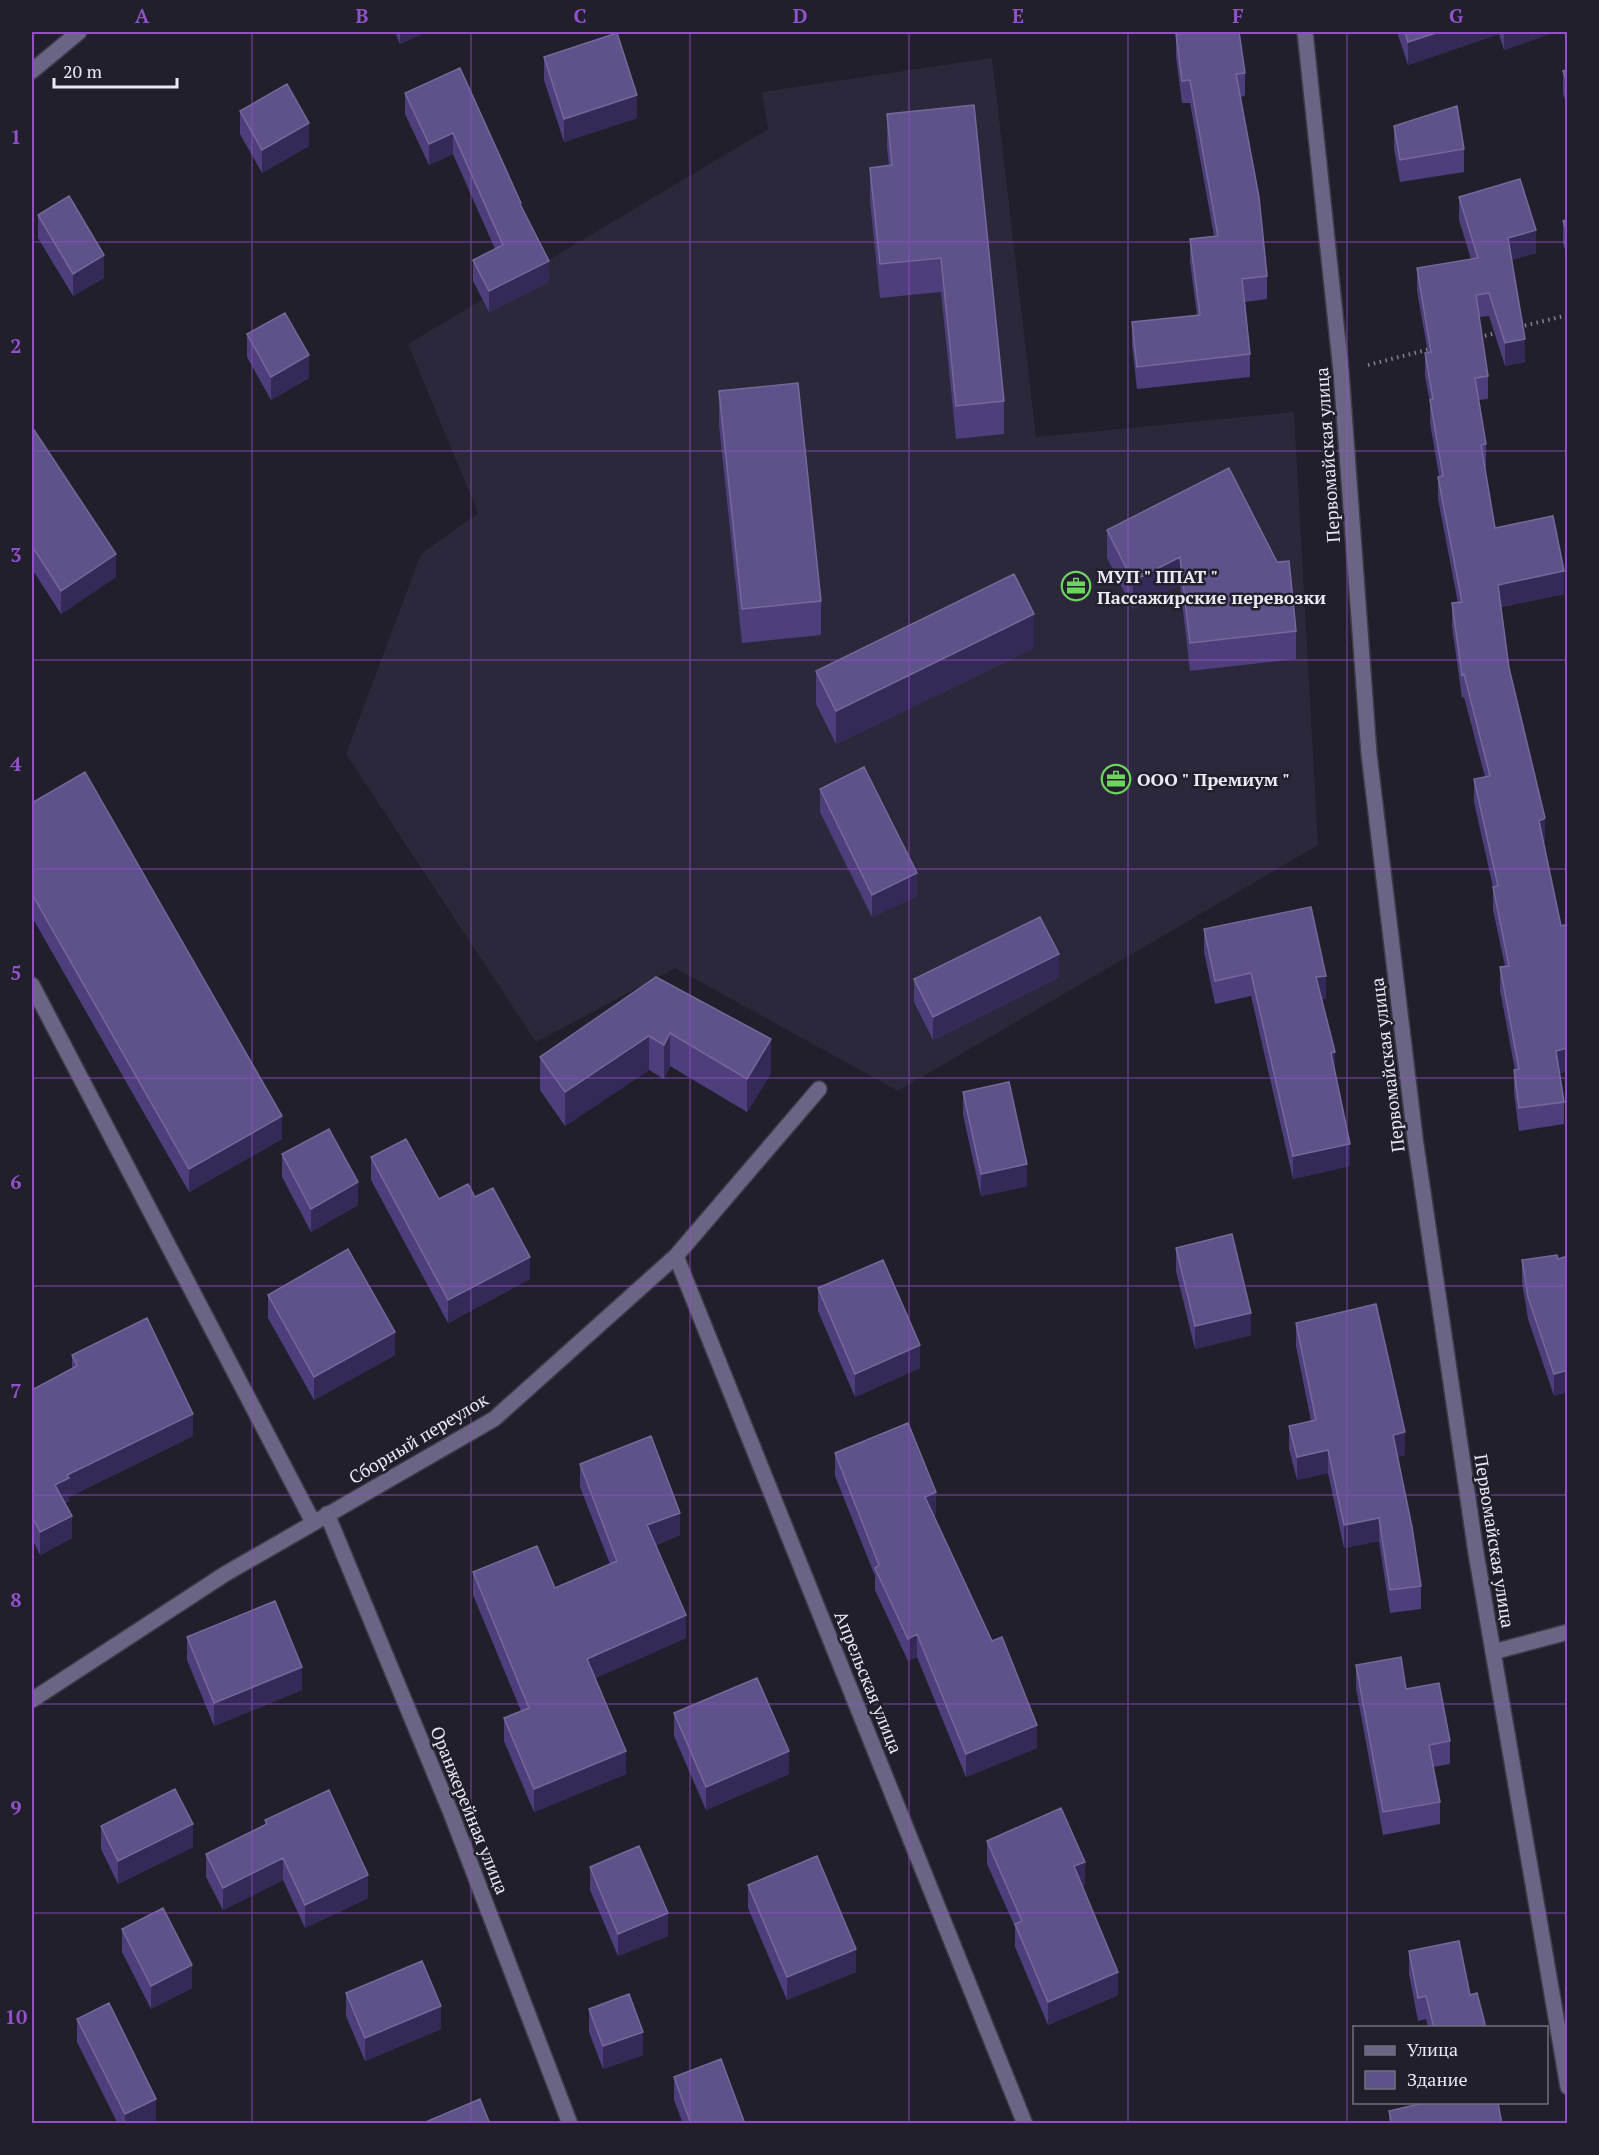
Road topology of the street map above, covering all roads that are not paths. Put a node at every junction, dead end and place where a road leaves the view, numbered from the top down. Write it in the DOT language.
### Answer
graph roads {
  1 [pos="80,32"];
  2 [pos="1305,32"];
  3 [pos="32,71"];
  4 [pos="32,985"];
  5 [pos="819,1089"];
  6 [pos="676,1256"];
  7 [pos="327,1514"];
  8 [pos="312,1522"];
  9 [pos="1568,1632"];
  10 [pos="1493,1652"];
  11 [pos="32,1700"];
  12 [pos="1568,2087"];
  13 [pos="570,2124"];
  14 [pos="1025,2124"];
  1 -- 3 [label="street"];
  2 -- 10 [label="street, Первомайская улица"];
  4 -- 8 [label="street"];
  5 -- 6 [label="street, Сборный переулок"];
  6 -- 7 [label="street, Сборный переулок"];
  6 -- 14 [label="street, Апрельская улица"];
  7 -- 8 [label="street, Сборный переулок"];
  7 -- 13 [label="street, Оранжерейная улица"];
  8 -- 11 [label="street, Сборный переулок"];
  9 -- 10 [label="street"];
  10 -- 12 [label="street, Первомайская улица"];
}
